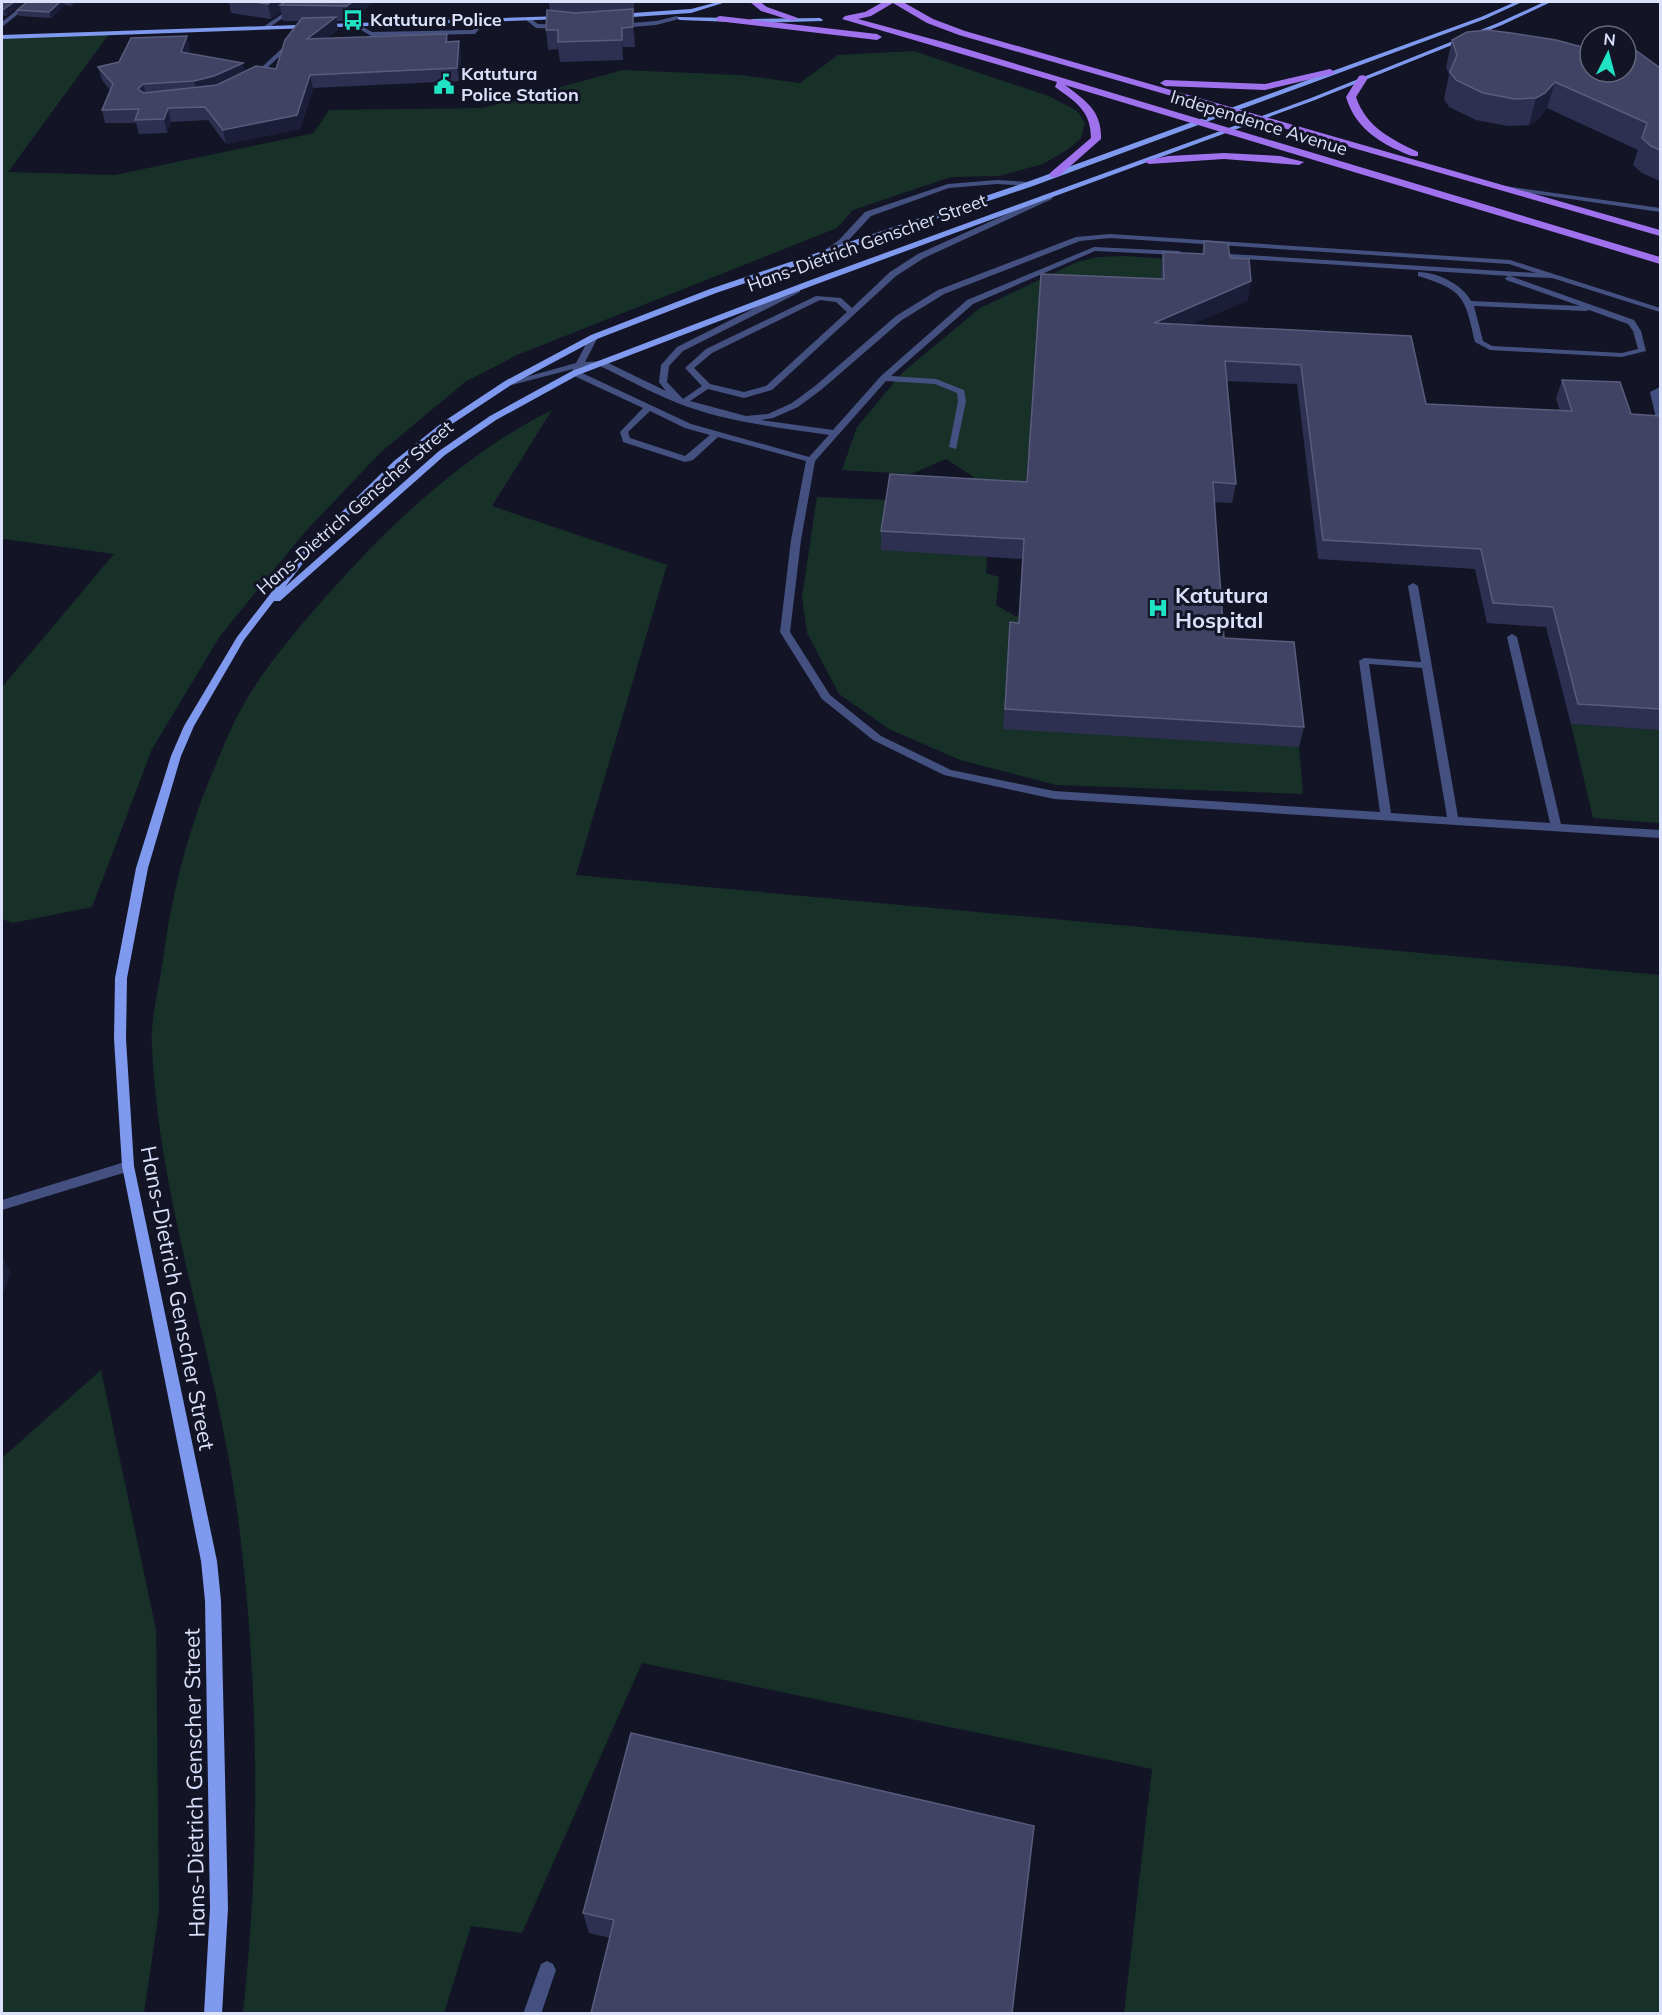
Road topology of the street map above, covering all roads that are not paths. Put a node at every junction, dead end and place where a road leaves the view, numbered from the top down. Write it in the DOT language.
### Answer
graph roads {
  1 [pos="30,2"];
  2 [pos="303,2"];
  3 [pos="723,2"];
  4 [pos="754,2"];
  5 [pos="889,2"];
  6 [pos="897,2"];
  7 [pos="1519,2"];
  8 [pos="1548,2"];
  9 [pos="622,16"];
  10 [pos="612,17"];
  11 [pos="571,18"];
  12 [pos="677,18"];
  13 [pos="528,19"];
  14 [pos="847,19"];
  15 [pos="720,20"];
  16 [pos="820,20"];
  17 [pos="483,21"];
  18 [pos="2,25"];
  19 [pos="356,25"];
  20 [pos="610,26"];
  21 [pos="303,27"];
  22 [pos="567,27"];
  23 [pos="265,28"];
  24 [pos="2,37"];
  25 [pos="965,51"];
  26 [pos="1330,72"];
  27 [pos="1364,78"];
  28 [pos="1051,79"];
  29 [pos="1130,80"];
  30 [pos="245,84"];
  31 [pos="1226,110"];
  32 [pos="1260,119"];
  33 [pos="1196,121"];
  34 [pos="1226,131"];
  35 [pos="1149,160"];
  36 [pos="1445,171"];
  37 [pos="1363,172"];
  38 [pos="1054,175"];
  39 [pos="1030,184"];
  40 [pos="1500,186"];
  41 [pos="1056,194"];
  42 [pos="1660,210"];
  43 [pos="1660,233"];
  44 [pos="1184,253"];
  45 [pos="823,254"];
  46 [pos="1208,255"];
  47 [pos="1660,261"];
  48 [pos="1494,272"];
  49 [pos="1421,274"];
  50 [pos="1550,276"];
  51 [pos="811,283"];
  52 [pos="1470,303"];
  53 [pos="1599,310"];
  54 [pos="1660,310"];
  55 [pos="852,312"];
  56 [pos="594,337"];
  57 [pos="601,363"];
  58 [pos="577,369"];
  59 [pos="884,378"];
  60 [pos="508,384"];
  61 [pos="707,386"];
  62 [pos="1660,390"];
  63 [pos="681,401"];
  64 [pos="647,409"];
  65 [pos="1660,417"];
  66 [pos="746,419"];
  67 [pos="834,433"];
  68 [pos="715,435"];
  69 [pos="953,447"];
  70 [pos="811,460"];
  71 [pos="1413,586"];
  72 [pos="256,617"];
  73 [pos="1512,638"];
  74 [pos="1427,665"];
  75 [pos="1386,816"];
  76 [pos="1453,820"];
  77 [pos="1556,827"];
  78 [pos="1660,834"];
  79 [pos="128,1166"];
  80 [pos="2,1205"];
  81 [pos="547,1970"];
  82 [pos="213,2013"];
  83 [pos="532,2013"];
  1 -- 18 [label="street"];
  2 -- 23 [label="street"];
  3 -- 9 [label="street"];
  4 -- 16 [label="main road, Independence Avenue"];
  5 -- 14 [label="main road, Independence Avenue"];
  6 -- 29 [label="main road, Independence Avenue"];
  7 -- 26 [label="street, Hans-Dietrich Genscher Street"];
  8 -- 27 [label="street, Hans-Dietrich Genscher Street"];
  9 -- 10 [label="street"];
  9 -- 12 [label="street"];
  11 -- 13 [label="street"];
  12 -- 15 [label="street"];
  12 -- 20 [label="street"];
  13 -- 17 [label="street"];
  13 -- 22 [label="street"];
  14 -- 16 [label="main road, Independence Avenue"];
  14 -- 25 [label="main road, Independence Avenue"];
  15 -- 16 [label="street"];
  15 -- 25 [label="main road"];
  17 -- 19 [label="street"];
  17 -- 19 [label="street"];
  19 -- 21 [label="street"];
  21 -- 23 [label="street"];
  21 -- 30 [label="street"];
  23 -- 24 [label="street"];
  25 -- 28 [label="main road, Independence Avenue"];
  26 -- 29 [label="main road"];
  26 -- 31 [label="street, Hans-Dietrich Genscher Street"];
  27 -- 32 [label="street, Hans-Dietrich Genscher Street"];
  27 -- 36 [label="main road"];
  28 -- 33 [label="main road, Independence Avenue"];
  28 -- 38 [label="main road"];
  29 -- 31 [label="main road, Independence Avenue"];
  31 -- 32 [label="main road, Independence Avenue"];
  31 -- 33 [label="street, Hans-Dietrich Genscher Street"];
  32 -- 34 [label="street, Hans-Dietrich Genscher Street"];
  32 -- 36 [label="main road, Independence Avenue"];
  33 -- 34 [label="main road, Independence Avenue"];
  33 -- 38 [label="street, Hans-Dietrich Genscher Street"];
  34 -- 35 [label="street, Hans-Dietrich Genscher Street"];
  34 -- 37 [label="main road, Independence Avenue"];
  35 -- 37 [label="main road"];
  35 -- 41 [label="street, Hans-Dietrich Genscher Street"];
  36 -- 40 [label="main road, Independence Avenue"];
  37 -- 47 [label="main road, Independence Avenue"];
  38 -- 39 [label="street, Hans-Dietrich Genscher Street"];
  39 -- 45 [label="street, Hans-Dietrich Genscher Street"];
  39 -- 45 [label="street"];
  40 -- 42 [label="street"];
  40 -- 43 [label="main road, Independence Avenue"];
  41 -- 51 [label="street, Hans-Dietrich Genscher Street"];
  41 -- 55 [label="street"];
  44 -- 59 [label="street"];
  45 -- 56 [label="street, Hans-Dietrich Genscher Street"];
  46 -- 48 [label="street"];
  48 -- 50 [label="street"];
  48 -- 53 [label="street"];
  49 -- 52 [label="street"];
  50 -- 54 [label="street"];
  50 -- 66 [label="street"];
  51 -- 57 [label="street, Hans-Dietrich Genscher Street"];
  51 -- 63 [label="street"];
  52 -- 53 [label="street"];
  52 -- 53 [label="street"];
  55 -- 61 [label="street"];
  55 -- 61 [label="street"];
  56 -- 58 [label="street"];
  56 -- 60 [label="street, Hans-Dietrich Genscher Street"];
  57 -- 58 [label="street"];
  57 -- 63 [label="street"];
  58 -- 60 [label="street"];
  58 -- 64 [label="street"];
  58 -- 72 [label="street, Hans-Dietrich Genscher Street"];
  59 -- 67 [label="street"];
  59 -- 69 [label="street"];
  60 -- 72 [label="street, Hans-Dietrich Genscher Street"];
  61 -- 63 [label="street"];
  62 -- 65 [label="street"];
  63 -- 66 [label="street"];
  64 -- 68 [label="street"];
  64 -- 68 [label="street"];
  66 -- 67 [label="street"];
  67 -- 70 [label="street"];
  68 -- 70 [label="street"];
  70 -- 75 [label="street"];
  71 -- 74 [label="street"];
  72 -- 79 [label="street, Hans-Dietrich Genscher Street"];
  73 -- 77 [label="street"];
  74 -- 75 [label="street"];
  74 -- 76 [label="street"];
  75 -- 76 [label="street"];
  76 -- 77 [label="street"];
  77 -- 78 [label="street"];
  79 -- 80 [label="street"];
  79 -- 82 [label="street, Hans-Dietrich Genscher Street"];
  81 -- 83 [label="street"];
}
